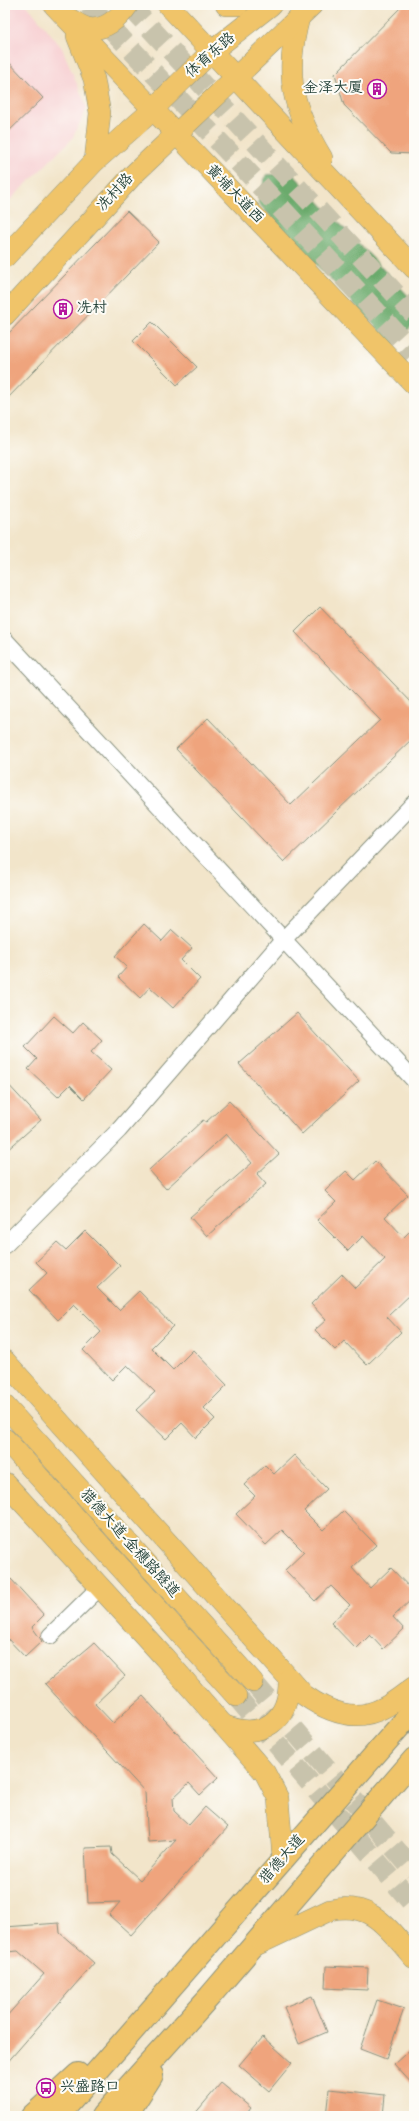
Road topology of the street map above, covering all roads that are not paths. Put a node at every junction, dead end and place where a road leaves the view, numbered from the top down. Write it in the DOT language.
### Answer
graph roads {
  1 [pos="128,5"];
  2 [pos="168,5"];
  3 [pos="226,5"];
  4 [pos="237,5"];
  5 [pos="272,5"];
  6 [pos="306,11"];
  7 [pos="61,12"];
  8 [pos="212,52"];
  9 [pos="235,77"];
  10 [pos="153,109"];
  11 [pos="175,134"];
  12 [pos="95,161"];
  13 [pos="340,190"];
  14 [pos="5,257"];
  15 [pos="414,268"];
  16 [pos="5,315"];
  17 [pos="414,384"];
  18 [pos="5,640"];
  19 [pos="414,804"];
  20 [pos="284,939"];
  21 [pos="414,1080"];
  22 [pos="5,1245"];
  23 [pos="5,1361"];
  24 [pos="5,1406"];
  25 [pos="5,1439"];
  26 [pos="5,1483"];
  27 [pos="100,1587"];
  28 [pos="50,1636"];
  29 [pos="288,1679"];
  30 [pos="253,1682"];
  31 [pos="414,1687"];
  32 [pos="236,1696"];
  33 [pos="414,1710"];
  34 [pos="223,1725"];
  35 [pos="414,1759"];
  36 [pos="284,1859"];
  37 [pos="254,1946"];
  38 [pos="414,1958"];
  39 [pos="150,2009"];
  40 [pos="178,2031"];
  41 [pos="32,2116"];
  42 [pos="58,2116"];
  43 [pos="102,2116"];
  44 [pos="126,2116"];
  1 -- 7 [label="main road"];
  2 -- 8 [label="main road"];
  3 -- 4 [label="main road"];
  5 -- 8 [label="main road, 体育东路"];
  6 -- 9 [label="main road, 体育东路"];
  6 -- 13 [label="main road"];
  7 -- 10 [label="main road, 黄埔大道西"];
  7 -- 12 [label="main road"];
  8 -- 9 [label="main road"];
  8 -- 10 [label="main road, 体育东路"];
  9 -- 11 [label="main road, 冼村路"];
  9 -- 13 [label="main road"];
  10 -- 11 [label="main road, 黄埔大道西"];
  10 -- 12 [label="main road"];
  11 -- 16 [label="main road, 冼村路"];
  11 -- 17 [label="main road, 黄埔大道西"];
  12 -- 14 [label="main road"];
  13 -- 15 [label="main road"];
  18 -- 20 [label="street"];
  19 -- 20 [label="street"];
  20 -- 21 [label="street"];
  20 -- 22 [label="street"];
  23 -- 29 [label="main road"];
  24 -- 30 [label="main road, 猎德大道-金穗路隧道"];
  25 -- 32 [label="main road, 猎德大道-金穗路隧道"];
  26 -- 27 [label="main road"];
  27 -- 28 [label="street"];
  27 -- 34 [label="main road"];
  29 -- 31 [label="main road"];
  29 -- 34 [label="main road"];
  33 -- 36 [label="highway, 猎德大道"];
  34 -- 36 [label="main road"];
  35 -- 37 [label="highway"];
  36 -- 39 [label="highway, 猎德大道"];
  37 -- 38 [label="main road"];
  37 -- 40 [label="highway"];
  39 -- 41 [label="highway"];
  39 -- 42 [label="highway"];
  40 -- 43 [label="highway"];
  40 -- 44 [label="highway"];
}
